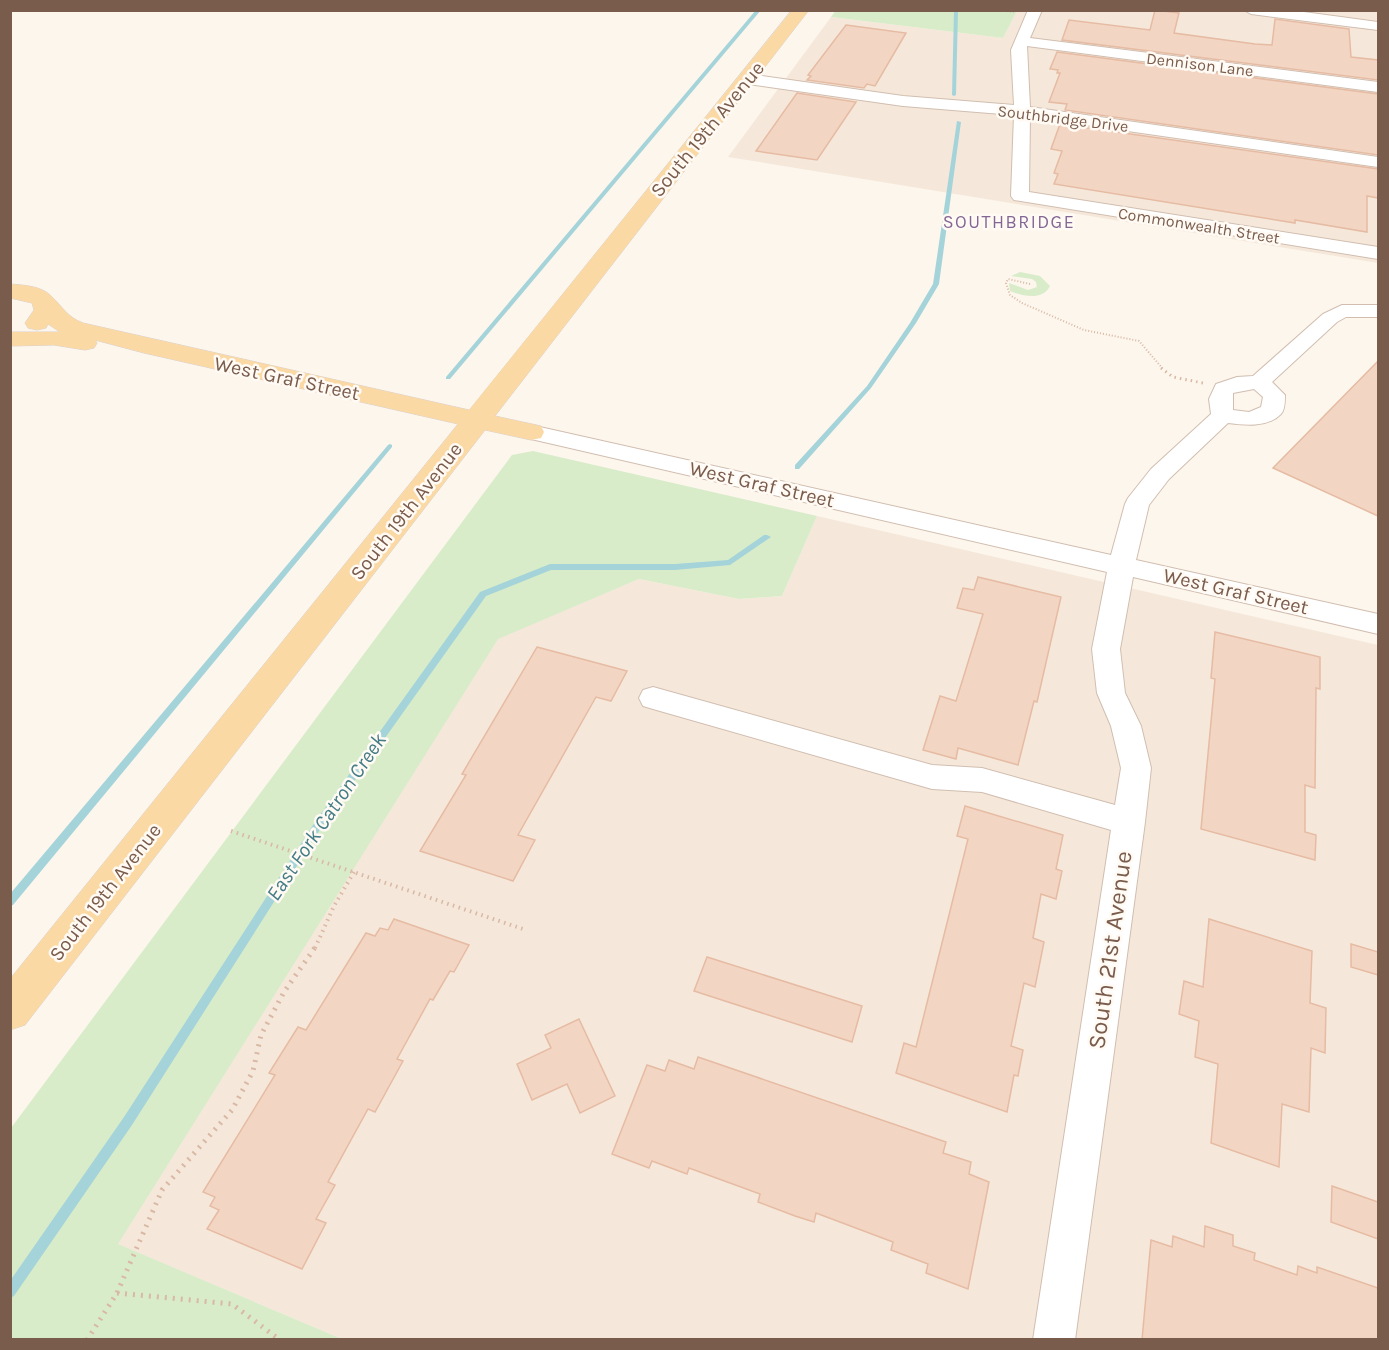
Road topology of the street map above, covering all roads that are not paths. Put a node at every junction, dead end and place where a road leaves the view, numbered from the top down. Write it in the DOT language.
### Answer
graph roads {
  1 [pos="801,10"];
  2 [pos="1035,10"];
  3 [pos="1251,10"];
  4 [pos="1378,26"];
  5 [pos="1021,41"];
  6 [pos="748,80"];
  7 [pos="1378,87"];
  8 [pos="1022,111"];
  9 [pos="1378,162"];
  10 [pos="1378,253"];
  11 [pos="10,291"];
  12 [pos="45,304"];
  13 [pos="1378,311"];
  14 [pos="10,338"];
  15 [pos="144,346"];
  16 [pos="1259,382"];
  17 [pos="1223,415"];
  18 [pos="479,420"];
  19 [pos="531,432"];
  20 [pos="1122,564"];
  21 [pos="1378,624"];
  22 [pos="653,698"];
  23 [pos="1129,822"];
  24 [pos="10,1011"];
  25 [pos="1054,1340"];
  1 -- 6 [label="main road, South 19th Avenue"];
  2 -- 5 [label="street"];
  3 -- 4 [label="street"];
  5 -- 7 [label="street, Dennison Lane"];
  5 -- 8 [label="street"];
  6 -- 8 [label="street, Southbridge Drive"];
  6 -- 18 [label="main road, South 19th Avenue"];
  8 -- 9 [label="street, Southbridge Drive"];
  8 -- 10 [label="street, Commonwealth Street"];
  11 -- 12 [label="main road"];
  12 -- 14 [label="main road"];
  12 -- 15 [label="main road, West Graf Street"];
  13 -- 16 [label="street"];
  14 -- 15 [label="main road, West Graf Street"];
  15 -- 18 [label="main road, West Graf Street"];
  16 -- 17 [label="street"];
  16 -- 17 [label="street"];
  17 -- 20 [label="street, South 21st Avenue"];
  18 -- 19 [label="main road, West Graf Street"];
  18 -- 24 [label="main road, South 19th Avenue"];
  19 -- 20 [label="street, West Graf Street"];
  20 -- 21 [label="street, West Graf Street"];
  20 -- 23 [label="street, South 21st Avenue"];
  22 -- 23 [label="street"];
  23 -- 25 [label="street, South 21st Avenue"];
}
